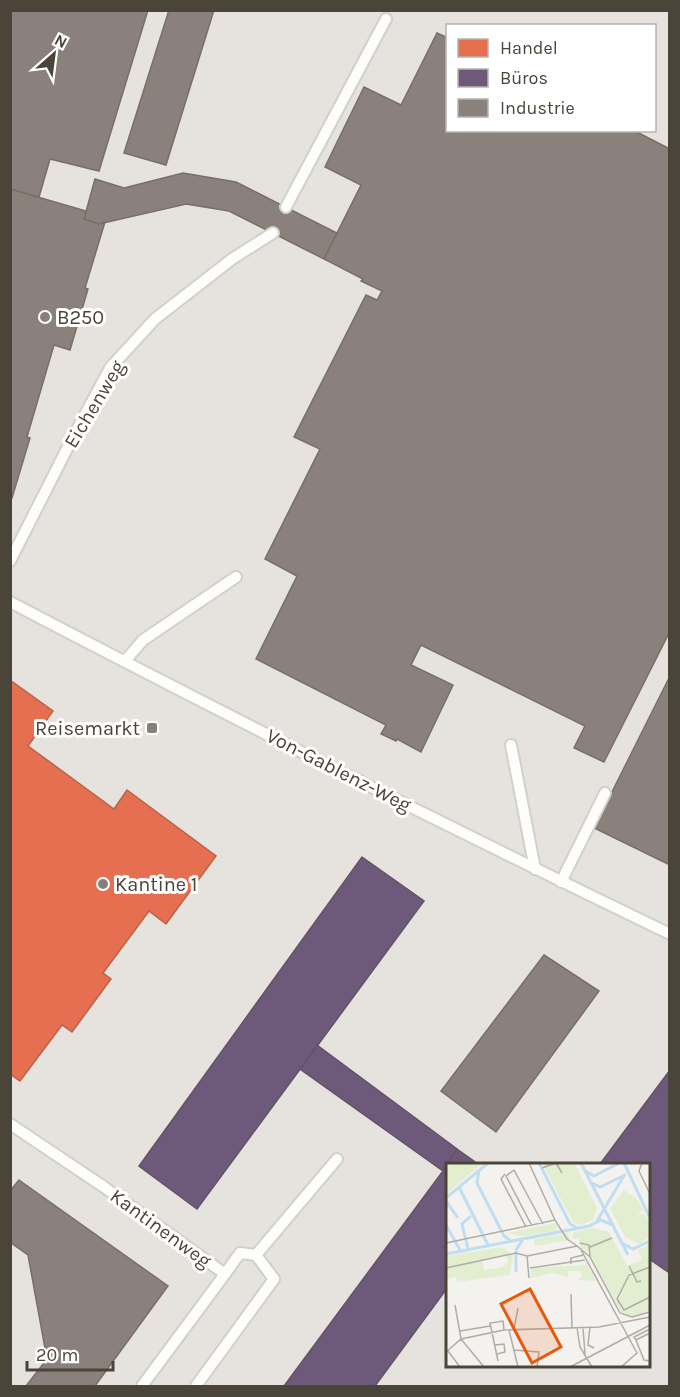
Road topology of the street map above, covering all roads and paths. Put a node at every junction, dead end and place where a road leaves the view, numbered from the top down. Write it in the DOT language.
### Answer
graph roads {
  1 [pos="386,19"];
  2 [pos="286,207"];
  3 [pos="273,233"];
  4 [pos="10,561"];
  5 [pos="236,577"];
  6 [pos="10,602"];
  7 [pos="125,661"];
  8 [pos="511,745"];
  9 [pos="605,793"];
  10 [pos="535,869"];
  11 [pos="561,882"];
  12 [pos="669,934"];
  13 [pos="10,1124"];
  14 [pos="338,1159"];
  15 [pos="256,1255"];
  16 [pos="225,1274"];
  17 [pos="142,1386"];
  18 [pos="196,1386"];
  1 -- 2 [label="lane"];
  3 -- 4 [label="lane, Eichenweg"];
  5 -- 7 [label="lane"];
  6 -- 7 [label="lane, Von-Gablenz-Weg"];
  7 -- 10 [label="lane, Von-Gablenz-Weg"];
  8 -- 10 [label="lane"];
  9 -- 11 [label="lane"];
  10 -- 11 [label="lane, Von-Gablenz-Weg"];
  11 -- 12 [label="lane, Von-Gablenz-Weg"];
  13 -- 16 [label="lane, Kantinenweg"];
  14 -- 15 [label="lane"];
  15 -- 16 [label="lane"];
  15 -- 18 [label="lane"];
  16 -- 17 [label="lane, Kantinenweg"];
}
